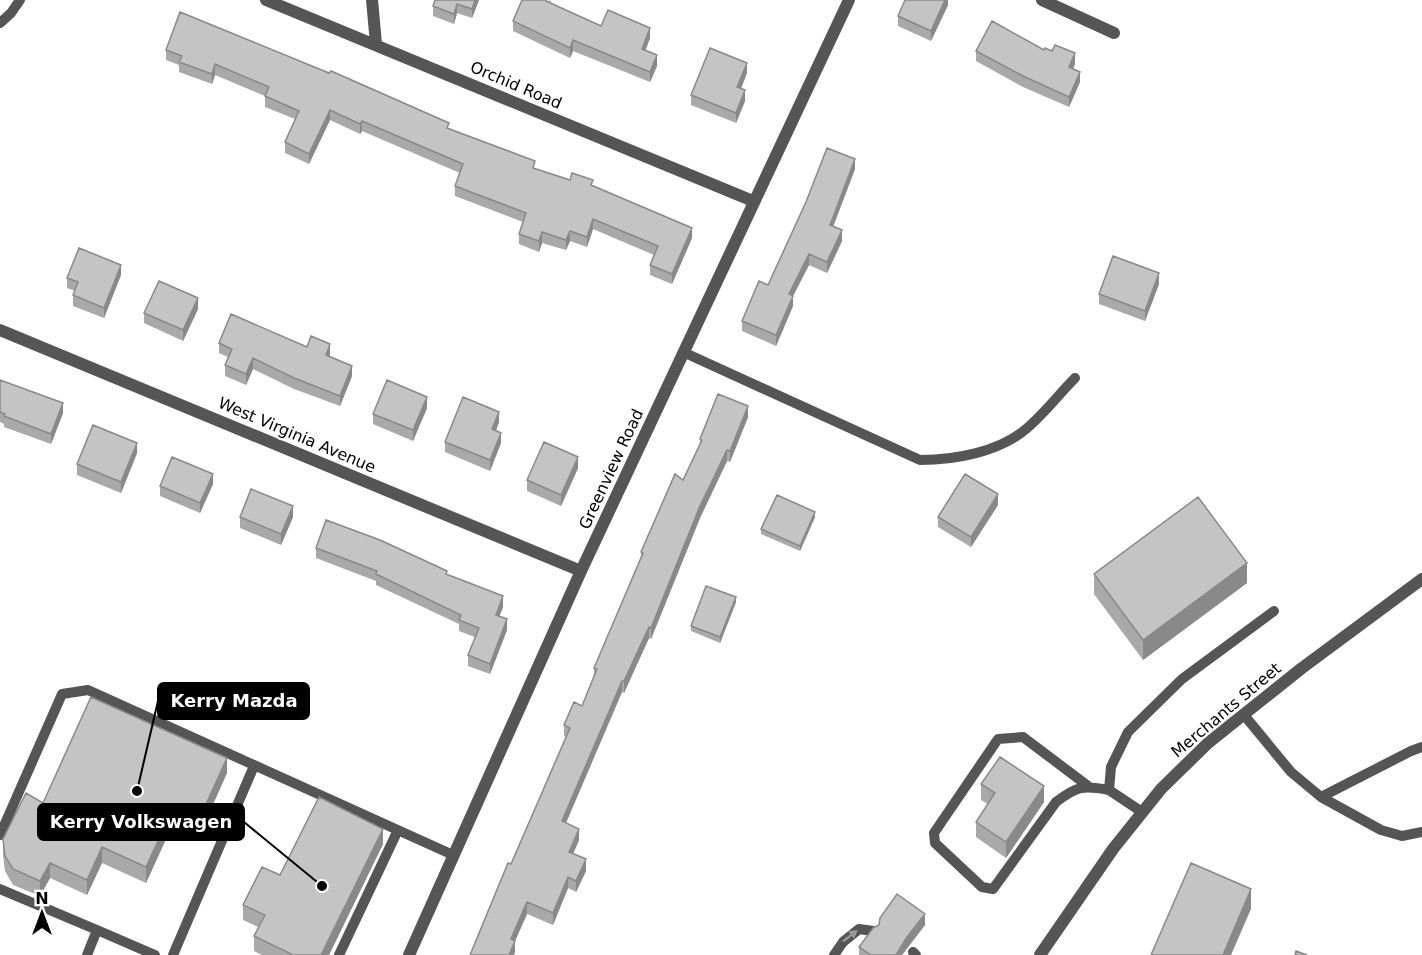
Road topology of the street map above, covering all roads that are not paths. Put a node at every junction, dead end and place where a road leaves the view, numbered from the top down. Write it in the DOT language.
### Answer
graph roads {
  1 [pos="20,0"];
  2 [pos="266,0"];
  3 [pos="372,0"];
  4 [pos="849,0"];
  5 [pos="1042,0"];
  6 [pos="0,23"];
  7 [pos="1114,33"];
  8 [pos="376,44"];
  9 [pos="753,201"];
  10 [pos="0,330"];
  11 [pos="683,352"];
  12 [pos="1075,378"];
  13 [pos="581,571"];
  14 [pos="1422,579"];
  15 [pos="1274,611"];
  16 [pos="1244,715"];
  17 [pos="1422,747"];
  18 [pos="254,765"];
  19 [pos="1088,786"];
  20 [pos="1109,790"];
  21 [pos="1321,797"];
  22 [pos="1142,812"];
  23 [pos="398,830"];
  24 [pos="1422,832"];
  25 [pos="0,836"];
  26 [pos="453,855"];
  27 [pos="0,889"];
  28 [pos="97,930"];
  29 [pos="873,931"];
  30 [pos="87,955"];
  31 [pos="155,955"];
  32 [pos="172,955"];
  33 [pos="339,955"];
  34 [pos="409,955"];
  35 [pos="834,955"];
  36 [pos="1040,955"];
  1 -- 6 [label="lane"];
  2 -- 8 [label="street, Orchid Road"];
  3 -- 8 [label="street"];
  4 -- 9 [label="street, Greenview Road"];
  5 -- 7 [label="street"];
  8 -- 9 [label="street, Orchid Road"];
  9 -- 11 [label="street, Greenview Road"];
  10 -- 13 [label="street, West Virginia Avenue"];
  11 -- 12 [label="lane"];
  11 -- 13 [label="street, Greenview Road"];
  13 -- 26 [label="street, Greenview Road"];
  14 -- 16 [label="street, Merchants Street"];
  15 -- 20 [label="lane"];
  16 -- 21 [label="lane"];
  16 -- 22 [label="street, Merchants Street"];
  17 -- 21 [label="lane"];
  18 -- 23 [label="lane"];
  18 -- 25 [label="lane"];
  18 -- 32 [label="lane"];
  19 -- 19 [label="lane"];
  19 -- 20 [label="lane"];
  20 -- 22 [label="lane"];
  21 -- 24 [label="lane"];
  22 -- 36 [label="street, Merchants Street"];
  23 -- 26 [label="lane"];
  23 -- 33 [label="lane"];
  26 -- 34 [label="street, Greenview Road"];
  27 -- 28 [label="lane"];
  28 -- 30 [label="lane"];
  28 -- 31 [label="lane"];
  35 -- 29 [label="lane, one-way"];
}
